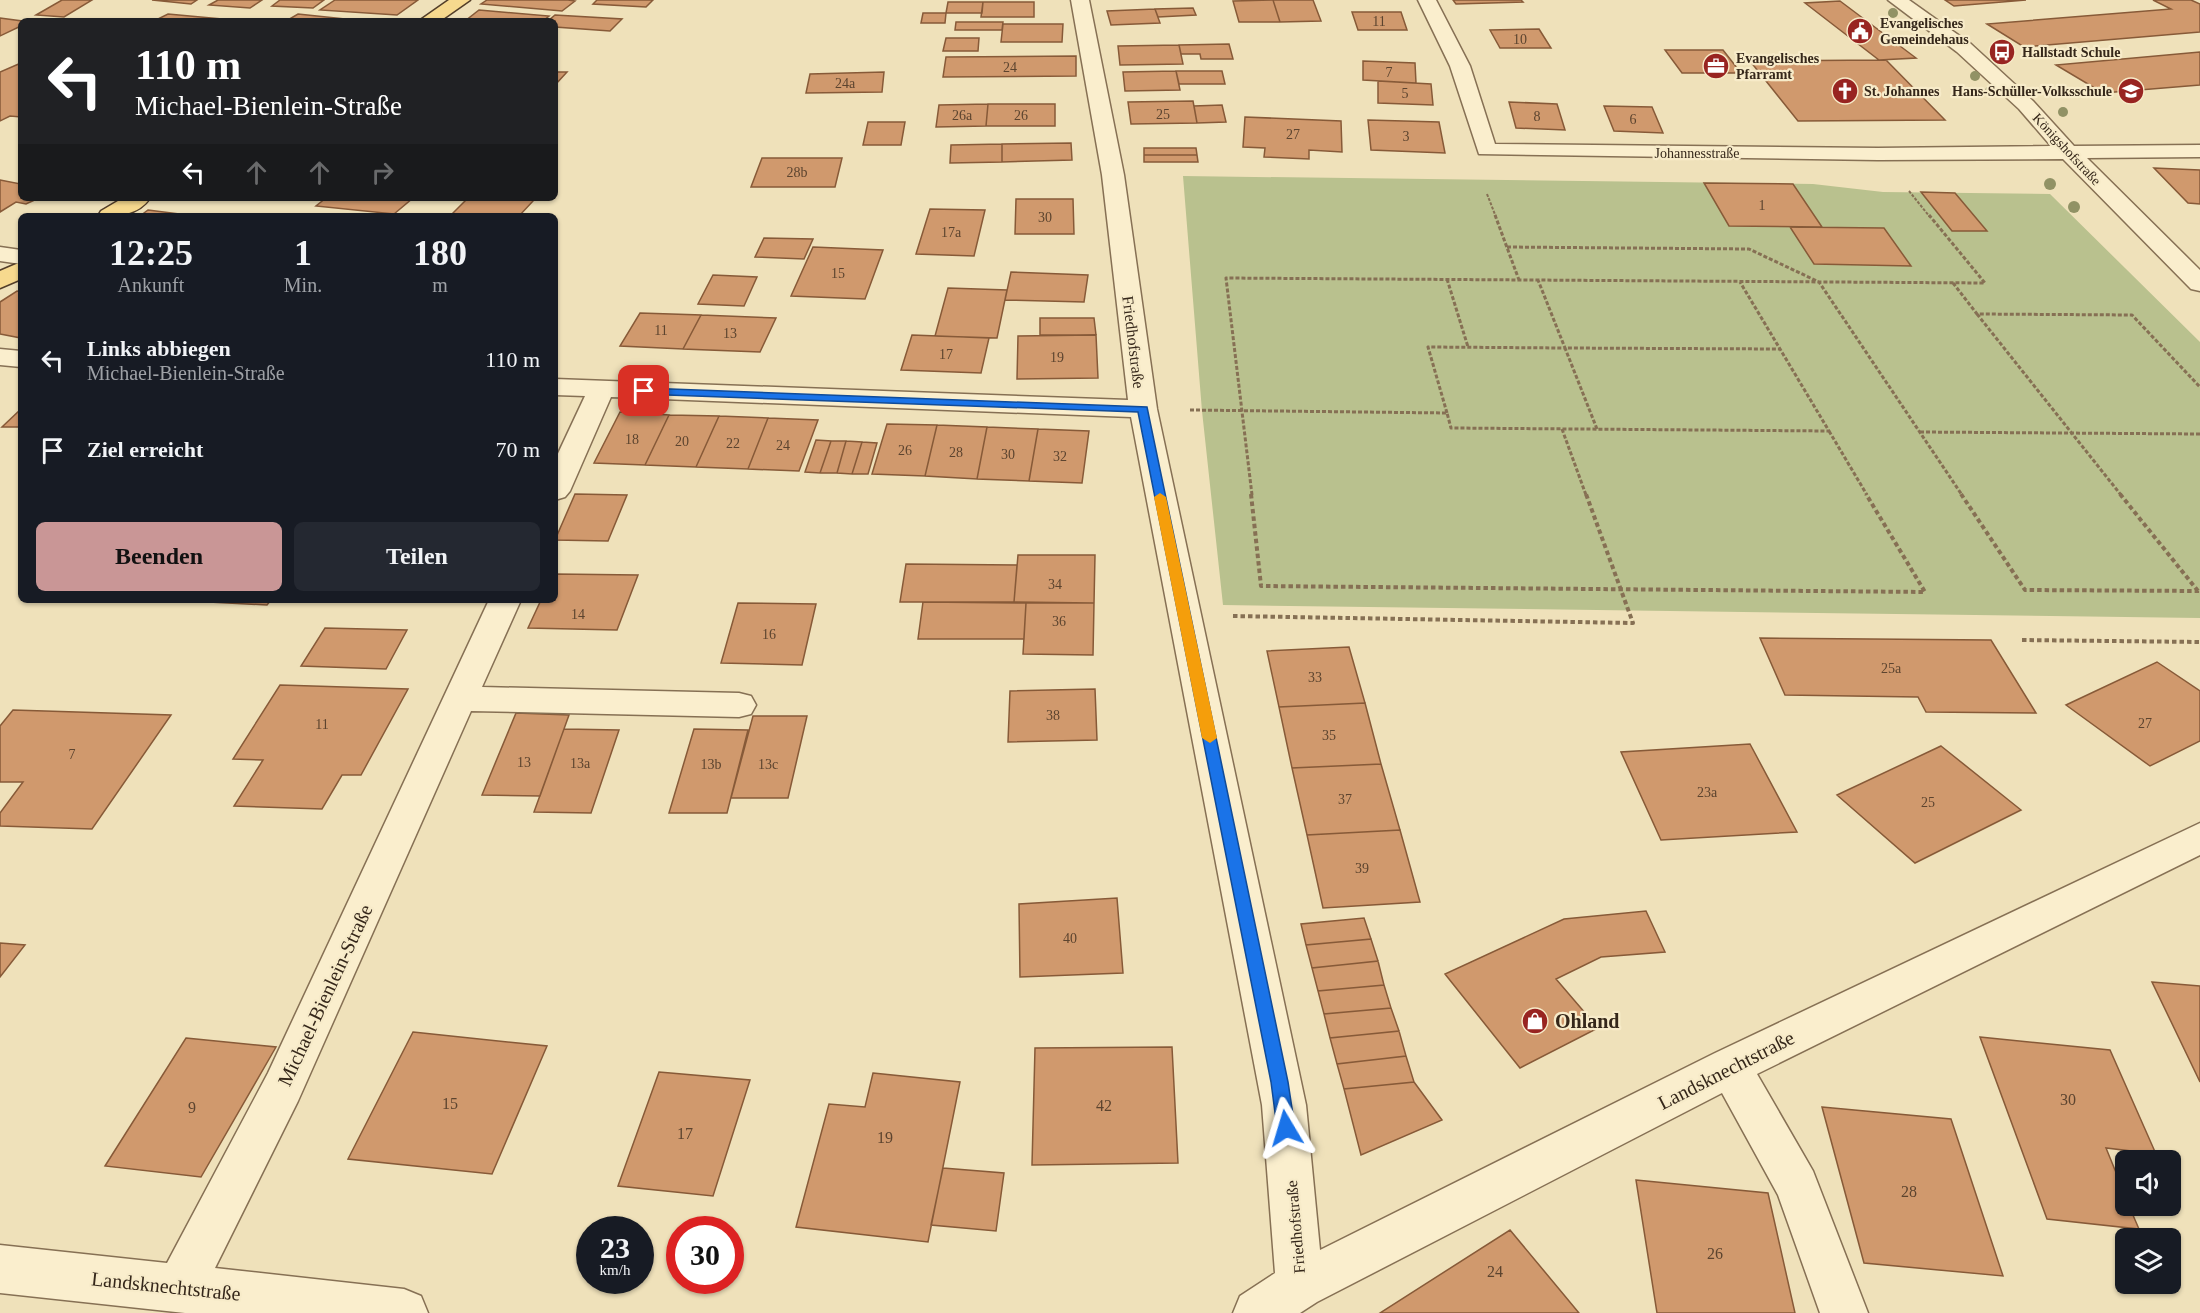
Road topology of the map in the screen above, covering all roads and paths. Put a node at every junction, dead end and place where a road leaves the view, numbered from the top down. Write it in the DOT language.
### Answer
graph roads {
  1 [pos="461,0"];
  2 [pos="1080,0"];
  3 [pos="1427,0"];
  4 [pos="1897,0"];
  5 [pos="433,18"];
  6 [pos="2200,151"];
  7 [pos="2069,153"];
  8 [pos="1878,154"];
  9 [pos="1487,194"];
  10 [pos="134,201"];
  11 [pos="114,213"];
  12 [pos="1507,247"];
  13 [pos="0,254"];
  14 [pos="18,257"];
  15 [pos="18,271"];
  16 [pos="1447,279"];
  17 [pos="1520,280"];
  18 [pos="1538,280"];
  19 [pos="0,281"];
  20 [pos="1740,281"];
  21 [pos="1819,282"];
  22 [pos="1953,283"];
  23 [pos="2200,284"];
  24 [pos="1977,314"];
  25 [pos="1468,347"];
  26 [pos="1565,348"];
  27 [pos="1780,349"];
  28 [pos="0,357"];
  29 [pos="18,359"];
  30 [pos="558,387"];
  31 [pos="2200,387"];
  32 [pos="601,390"];
  33 [pos="1143,409"];
  34 [pos="1243,411"];
  35 [pos="1447,413"];
  36 [pos="1562,429"];
  37 [pos="1597,429"];
  38 [pos="1829,431"];
  39 [pos="1919,432"];
  40 [pos="2073,433"];
  41 [pos="2200,434"];
  42 [pos="558,484"];
  43 [pos="1621,589"];
  44 [pos="2200,591"];
  45 [pos="504,603"];
  46 [pos="1184,615"];
  47 [pos="2022,640"];
  48 [pos="2200,642"];
  49 [pos="460,699"];
  50 [pos="739,705"];
  51 [pos="2200,838"];
  52 [pos="1730,1067"];
  53 [pos="0,1269"];
  54 [pos="1300,1285"];
  55 [pos="180,1287"];
  56 [pos="404,1313"];
  57 [pos="1257,1313"];
  58 [pos="1844,1313"];
  1 -- 5 [label="main road"];
  2 -- 33 [label="street, Friedhofstraße"];
  3 -- 8 [label="street, Johannesstraße"];
  4 -- 7 [label="street, Königshofstraße"];
  6 -- 7 [label="street, Johannesstraße"];
  7 -- 8 [label="street, Johannesstraße"];
  7 -- 23 [label="street, Königshofstraße"];
  8 -- 22 [label="path"];
  9 -- 12 [label="path"];
  10 -- 11 [label="main road"];
  12 -- 17 [label="path"];
  12 -- 21 [label="path"];
  13 -- 14 [label="street"];
  15 -- 19 [label="main road"];
  16 -- 17 [label="path"];
  16 -- 25 [label="path"];
  16 -- 34 [label="path"];
  17 -- 18 [label="path"];
  18 -- 20 [label="path"];
  18 -- 26 [label="path"];
  20 -- 21 [label="path"];
  20 -- 27 [label="path"];
  21 -- 22 [label="path"];
  21 -- 39 [label="path"];
  22 -- 24 [label="path"];
  24 -- 31 [label="path"];
  24 -- 40 [label="path"];
  25 -- 26 [label="path"];
  25 -- 35 [label="path"];
  26 -- 27 [label="path"];
  26 -- 37 [label="path"];
  27 -- 38 [label="path"];
  28 -- 29 [label="street"];
  30 -- 32 [label="street"];
  32 -- 33 [label="street"];
  32 -- 42 [label="street"];
  33 -- 34 [label="path"];
  33 -- 46 [label="street, Friedhofstraße"];
  34 -- 35 [label="path"];
  34 -- 43 [label="path"];
  35 -- 36 [label="path"];
  36 -- 37 [label="path"];
  36 -- 43 [label="path"];
  37 -- 38 [label="path"];
  38 -- 43 [label="path"];
  39 -- 40 [label="path"];
  39 -- 44 [label="path"];
  40 -- 41 [label="path"];
  40 -- 44 [label="path"];
  43 -- 46 [label="path"];
  45 -- 49 [label="street, Michael-Bienlein-Straße"];
  46 -- 54 [label="street, Friedhofstraße"];
  47 -- 48 [label="path"];
  49 -- 50 [label="street"];
  49 -- 55 [label="street, Michael-Bienlein-Straße"];
  51 -- 52 [label="street, Landsknechtstraße"];
  52 -- 54 [label="street, Landsknechtstraße"];
  52 -- 58 [label="street"];
  53 -- 55 [label="street, Landsknechtstraße"];
  54 -- 57 [label="street, Landsknechtstraße"];
  55 -- 56 [label="street, Landsknechtstraße"];
}
